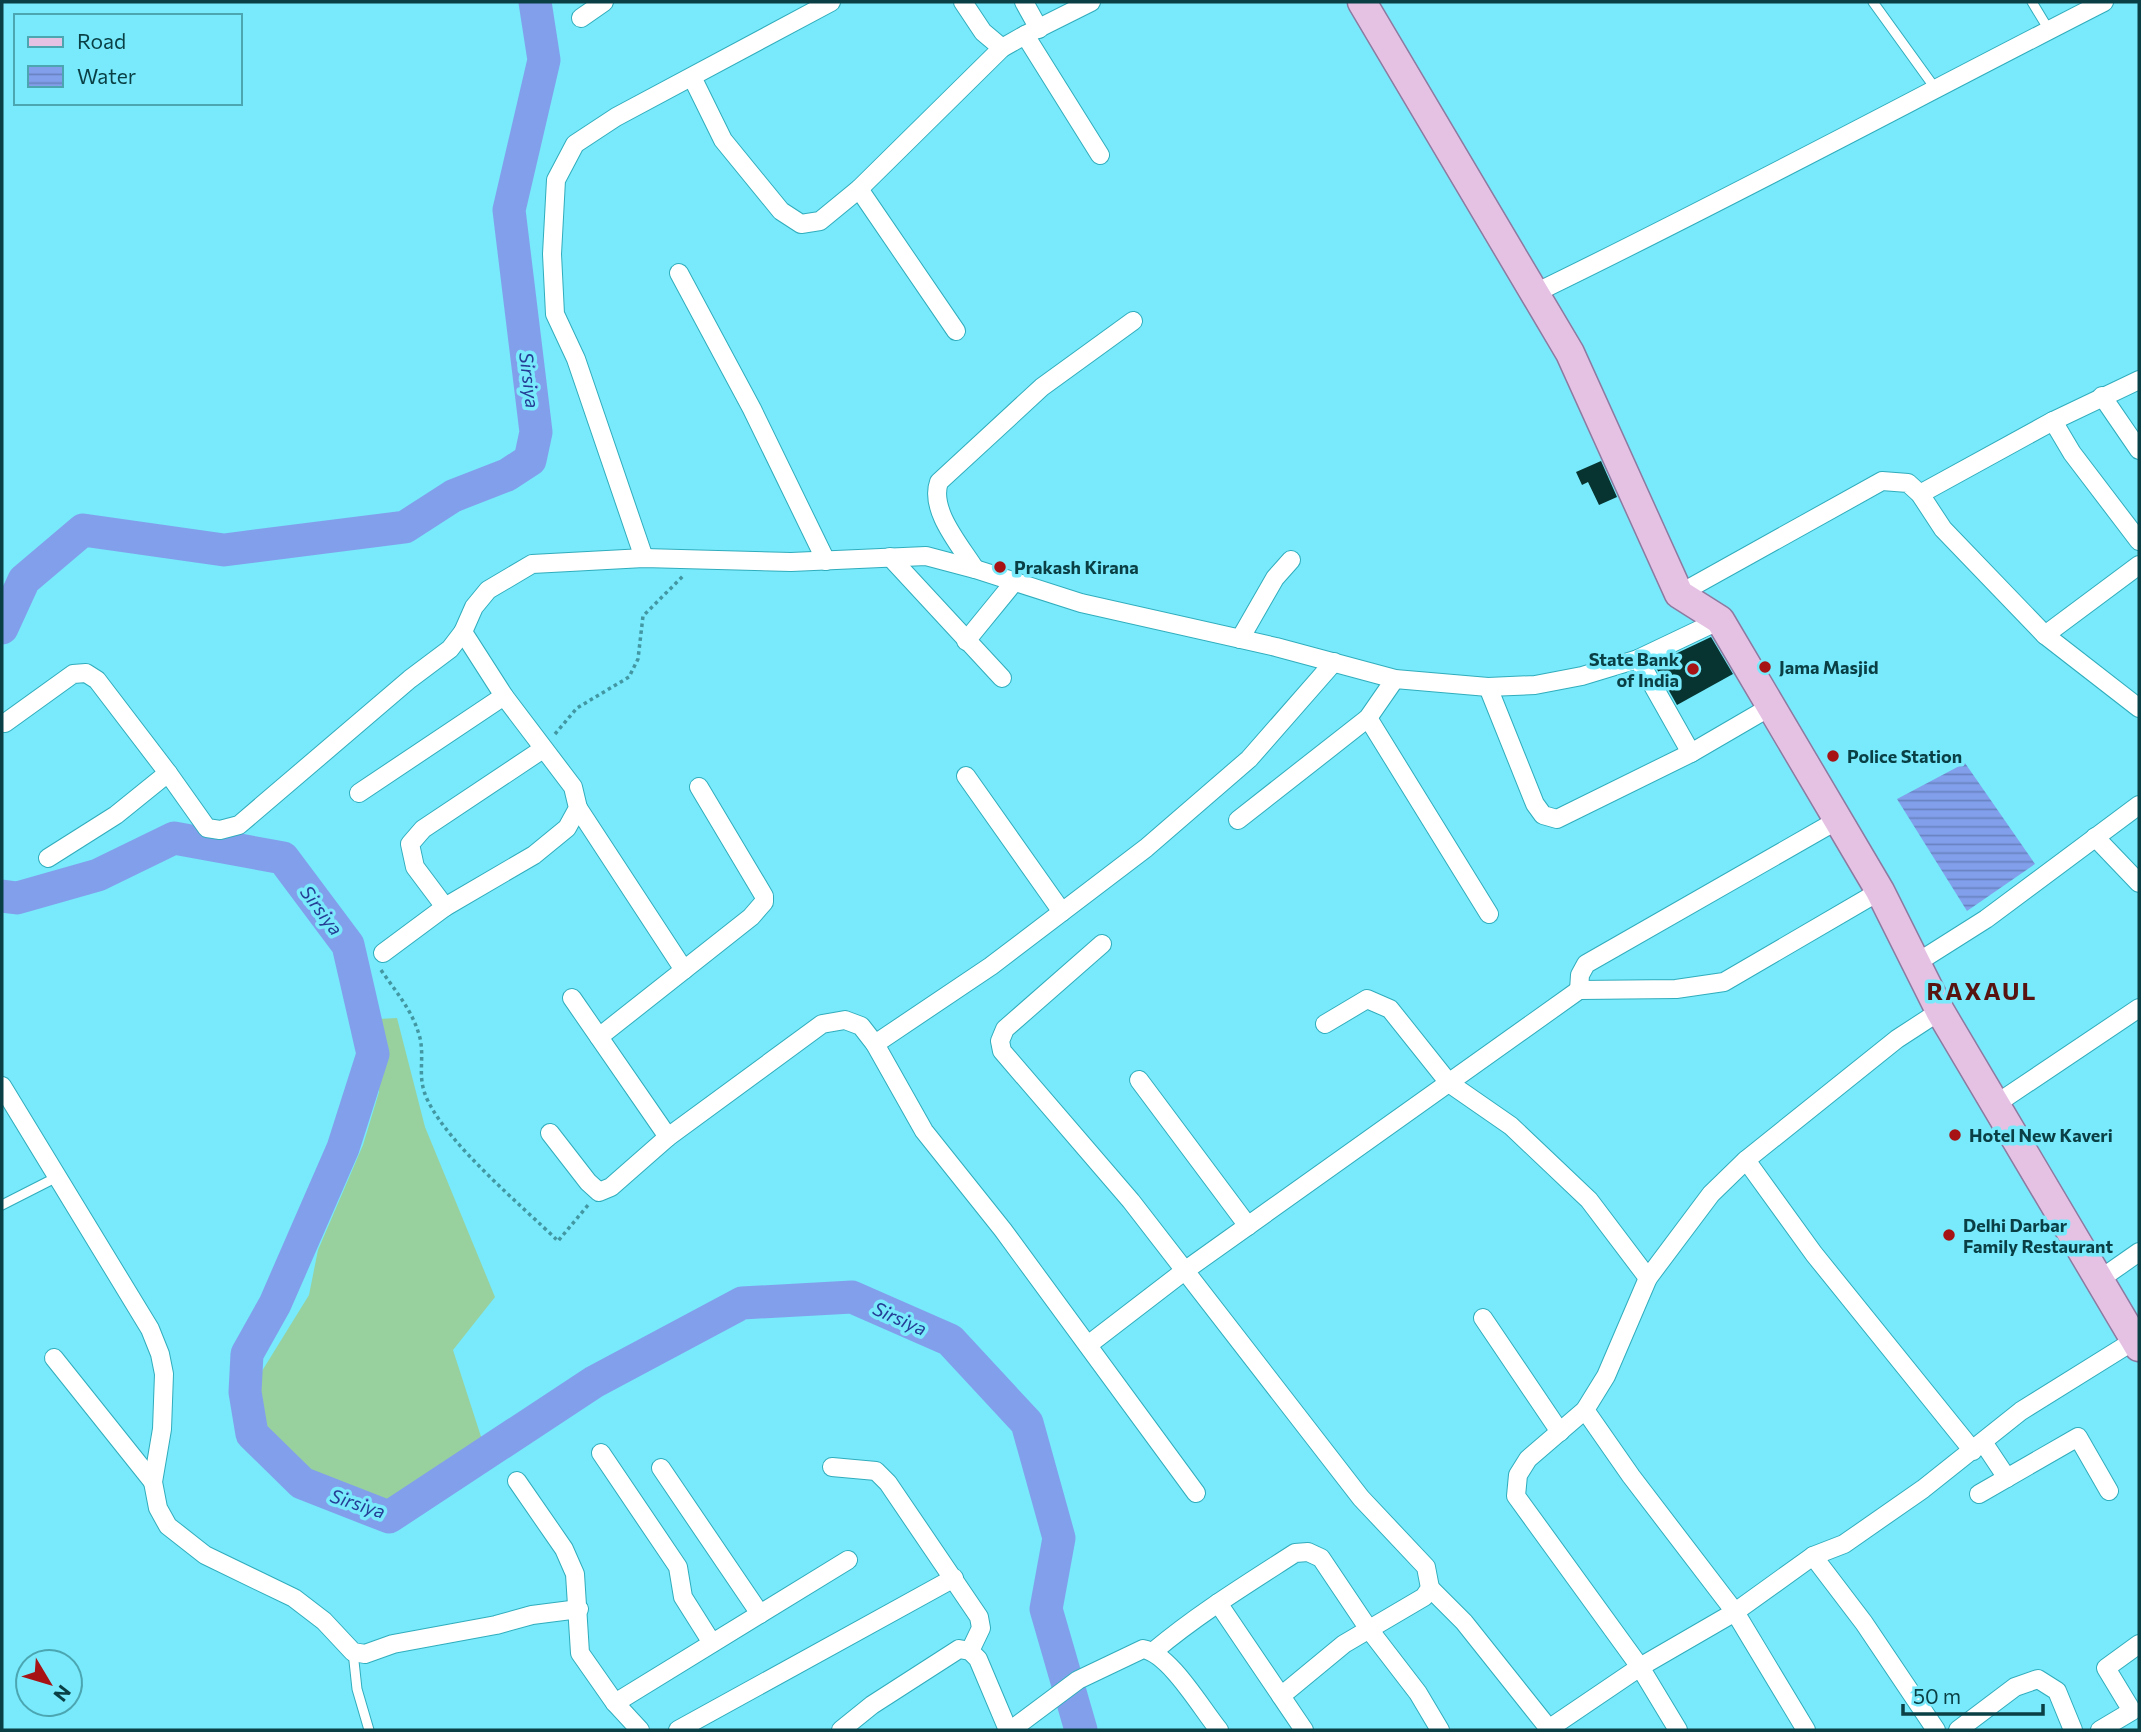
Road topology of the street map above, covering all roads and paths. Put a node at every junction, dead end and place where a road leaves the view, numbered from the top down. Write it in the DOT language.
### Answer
graph roads {
  1 [pos="604,2"];
  2 [pos="831,2"];
  3 [pos="962,2"];
  4 [pos="1024,2"];
  5 [pos="1091,2"];
  6 [pos="1362,2"];
  7 [pos="1874,2"];
  8 [pos="2032,2"];
  9 [pos="2104,2"];
  10 [pos="582,18"];
  11 [pos="2049,30"];
  12 [pos="1032,32"];
  13 [pos="1002,48"];
  14 [pos="692,77"];
  15 [pos="1935,88"];
  16 [pos="1100,155"];
  17 [pos="859,189"];
  18 [pos="679,273"];
  19 [pos="1535,293"];
  20 [pos="1133,321"];
  21 [pos="956,331"];
  22 [pos="2139,380"];
  23 [pos="2102,396"];
  24 [pos="2053,421"];
  25 [pos="2139,450"];
  26 [pos="1920,494"];
  27 [pos="2139,541"];
  28 [pos="890,556"];
  29 [pos="644,558"];
  30 [pos="1291,560"];
  31 [pos="690,561"];
  32 [pos="826,561"];
  33 [pos="2139,565"];
  34 [pos="975,569"];
  35 [pos="1015,581"];
  36 [pos="1679,594"];
  37 [pos="1720,620"];
  38 [pos="463,632"];
  39 [pos="2045,635"];
  40 [pos="1240,639"];
  41 [pos="966,641"];
  42 [pos="1638,659"];
  43 [pos="1334,663"];
  44 [pos="1002,678"];
  45 [pos="1395,679"];
  46 [pos="1488,687"];
  47 [pos="504,696"];
  48 [pos="1770,707"];
  49 [pos="2139,708"];
  50 [pos="1368,718"];
  51 [pos="5,723"];
  52 [pos="543,748"];
  53 [pos="1691,753"];
  54 [pos="168,773"];
  55 [pos="966,776"];
  56 [pos="699,787"];
  57 [pos="359,793"];
  58 [pos="2139,805"];
  59 [pos="578,808"];
  60 [pos="1238,820"];
  61 [pos="1836,821"];
  62 [pos="2095,837"];
  63 [pos="48,858"];
  64 [pos="2139,883"];
  65 [pos="1880,891"];
  66 [pos="445,907"];
  67 [pos="1062,912"];
  68 [pos="1489,914"];
  69 [pos="1102,944"];
  70 [pos="383,953"];
  71 [pos="1918,962"];
  72 [pos="684,970"];
  73 [pos="1579,990"];
  74 [pos="572,998"];
  75 [pos="2139,1008"];
  76 [pos="1941,1011"];
  77 [pos="1325,1024"];
  78 [pos="599,1037"];
  79 [pos="875,1044"];
  80 [pos="1139,1080"];
  81 [pos="1449,1083"];
  82 [pos="2,1086"];
  83 [pos="1996,1104"];
  84 [pos="550,1133"];
  85 [pos="668,1137"];
  86 [pos="1746,1160"];
  87 [pos="59,1176"];
  88 [pos="599,1192"];
  89 [pos="2,1205"];
  90 [pos="1248,1226"];
  91 [pos="2139,1252"];
  92 [pos="1183,1272"];
  93 [pos="1648,1278"];
  94 [pos="2099,1280"];
  95 [pos="1483,1318"];
  96 [pos="2137,1343"];
  97 [pos="1088,1345"];
  98 [pos="54,1357"];
  99 [pos="1585,1410"];
  100 [pos="1560,1432"];
  101 [pos="1978,1446"];
  102 [pos="601,1453"];
  103 [pos="661,1468"];
  104 [pos="832,1468"];
  105 [pos="2007,1478"];
  106 [pos="517,1481"];
  107 [pos="153,1482"];
  108 [pos="2109,1491"];
  109 [pos="1196,1493"];
  110 [pos="1979,1494"];
  111 [pos="1813,1556"];
  112 [pos="848,1560"];
  113 [pos="954,1578"];
  114 [pos="1430,1588"];
  115 [pos="1218,1603"];
  116 [pos="579,1609"];
  117 [pos="1735,1612"];
  118 [pos="760,1614"];
  119 [pos="1368,1628"];
  120 [pos="712,1643"];
  121 [pos="2139,1644"];
  122 [pos="970,1651"];
  123 [pos="1154,1651"];
  124 [pos="353,1652"];
  125 [pos="1640,1667"];
  126 [pos="1281,1696"];
  127 [pos="615,1703"];
  128 [pos="1014,1728"];
  129 [pos="369,1730"];
  130 [pos="640,1730"];
  131 [pos="678,1730"];
  132 [pos="841,1730"];
  133 [pos="1219,1730"];
  134 [pos="1304,1730"];
  135 [pos="1440,1730"];
  136 [pos="1548,1730"];
  137 [pos="1678,1730"];
  138 [pos="1806,1730"];
  139 [pos="1936,1730"];
  140 [pos="1958,1730"];
  141 [pos="2074,1730"];
  142 [pos="2100,1730"];
  1 -- 10 [label="street"];
  2 -- 14 [label="street"];
  3 -- 13 [label="street"];
  4 -- 12 [label="street"];
  5 -- 12 [label="street"];
  6 -- 19 [label="main road"];
  7 -- 15 [label="lane"];
  8 -- 11 [label="lane"];
  9 -- 11 [label="street"];
  11 -- 15 [label="street"];
  12 -- 13 [label="street"];
  12 -- 16 [label="street"];
  13 -- 17 [label="street"];
  14 -- 17 [label="street"];
  14 -- 29 [label="street"];
  15 -- 19 [label="street"];
  17 -- 21 [label="street"];
  18 -- 32 [label="street"];
  19 -- 36 [label="main road"];
  20 -- 34 [label="street"];
  22 -- 23 [label="street"];
  23 -- 24 [label="street"];
  23 -- 25 [label="street"];
  24 -- 26 [label="street"];
  24 -- 27 [label="street"];
  26 -- 36 [label="street"];
  26 -- 39 [label="street"];
  28 -- 32 [label="street"];
  28 -- 34 [label="street"];
  28 -- 41 [label="street"];
  29 -- 31 [label="street"];
  29 -- 38 [label="street"];
  30 -- 40 [label="street"];
  31 -- 32 [label="street"];
  31 -- 52 [label="path"];
  33 -- 39 [label="street"];
  34 -- 35 [label="street"];
  35 -- 40 [label="street"];
  35 -- 41 [label="street"];
  36 -- 37 [label="main road"];
  37 -- 42 [label="street"];
  37 -- 48 [label="main road"];
  38 -- 47 [label="street"];
  38 -- 54 [label="street"];
  39 -- 49 [label="street"];
  40 -- 43 [label="street"];
  41 -- 44 [label="street"];
  42 -- 46 [label="street"];
  42 -- 53 [label="street"];
  43 -- 45 [label="street"];
  43 -- 67 [label="street"];
  45 -- 46 [label="street"];
  45 -- 50 [label="street"];
  46 -- 53 [label="street"];
  47 -- 52 [label="street"];
  47 -- 57 [label="street"];
  48 -- 53 [label="street"];
  48 -- 61 [label="main road"];
  50 -- 60 [label="street"];
  50 -- 68 [label="street"];
  51 -- 54 [label="street"];
  52 -- 59 [label="street"];
  52 -- 66 [label="street"];
  54 -- 63 [label="street"];
  55 -- 67 [label="street"];
  56 -- 72 [label="street"];
  58 -- 62 [label="street"];
  59 -- 66 [label="street"];
  59 -- 72 [label="street"];
  61 -- 65 [label="main road"];
  61 -- 73 [label="street"];
  62 -- 64 [label="street"];
  62 -- 71 [label="street"];
  65 -- 71 [label="main road"];
  65 -- 73 [label="street"];
  66 -- 70 [label="street"];
  67 -- 79 [label="street"];
  69 -- 92 [label="street"];
  70 -- 88 [label="path"];
  71 -- 76 [label="main road"];
  72 -- 78 [label="street"];
  73 -- 81 [label="street"];
  74 -- 78 [label="street"];
  75 -- 83 [label="street"];
  76 -- 83 [label="main road"];
  76 -- 86 [label="street"];
  77 -- 81 [label="street"];
  78 -- 85 [label="street"];
  79 -- 85 [label="street"];
  79 -- 97 [label="street"];
  80 -- 90 [label="street"];
  81 -- 90 [label="street"];
  81 -- 93 [label="street"];
  82 -- 87 [label="street"];
  83 -- 94 [label="main road"];
  84 -- 88 [label="street"];
  85 -- 88 [label="street"];
  86 -- 93 [label="street"];
  86 -- 101 [label="street"];
  87 -- 89 [label="lane"];
  87 -- 107 [label="street"];
  90 -- 92 [label="street"];
  91 -- 94 [label="street"];
  92 -- 97 [label="street"];
  92 -- 114 [label="street"];
  93 -- 99 [label="street"];
  94 -- 96 [label="main road"];
  95 -- 100 [label="street"];
  96 -- 101 [label="street"];
  97 -- 109 [label="street"];
  98 -- 107 [label="street"];
  99 -- 100 [label="street"];
  99 -- 117 [label="street"];
  100 -- 125 [label="street"];
  101 -- 105 [label="street"];
  101 -- 111 [label="street"];
  102 -- 120 [label="street"];
  103 -- 118 [label="street"];
  104 -- 113 [label="street"];
  105 -- 108 [label="street"];
  105 -- 110 [label="street"];
  106 -- 116 [label="street"];
  107 -- 124 [label="street"];
  111 -- 117 [label="street"];
  111 -- 139 [label="street"];
  112 -- 118 [label="street"];
  113 -- 122 [label="street"];
  113 -- 131 [label="street"];
  114 -- 119 [label="street"];
  114 -- 136 [label="street"];
  115 -- 119 [label="street"];
  115 -- 123 [label="street"];
  115 -- 126 [label="street"];
  116 -- 124 [label="street"];
  116 -- 127 [label="street"];
  117 -- 125 [label="street"];
  117 -- 138 [label="street"];
  118 -- 120 [label="street"];
  119 -- 126 [label="street"];
  119 -- 135 [label="street"];
  120 -- 127 [label="street"];
  121 -- 142 [label="street"];
  122 -- 128 [label="street"];
  122 -- 132 [label="street"];
  123 -- 128 [label="street"];
  123 -- 133 [label="street"];
  124 -- 129 [label="lane"];
  125 -- 136 [label="street"];
  125 -- 137 [label="street"];
  126 -- 134 [label="street"];
  127 -- 130 [label="street"];
  140 -- 141 [label="street"];
}
